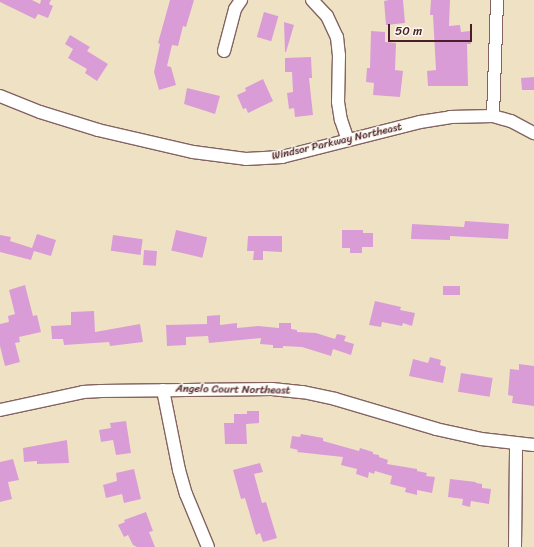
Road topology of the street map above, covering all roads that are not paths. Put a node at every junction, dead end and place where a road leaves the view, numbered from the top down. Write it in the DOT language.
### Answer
graph roads {
  1 [pos="241,0"];
  2 [pos="312,0"];
  3 [pos="496,0"];
  4 [pos="224,51"];
  5 [pos="0,96"];
  6 [pos="493,116"];
  7 [pos="534,133"];
  8 [pos="348,140"];
  9 [pos="163,390"];
  10 [pos="0,410"];
  11 [pos="516,444"];
  12 [pos="534,445"];
  13 [pos="208,547"];
  14 [pos="515,547"];
  1 -- 4 [label="street"];
  2 -- 8 [label="street"];
  3 -- 6 [label="street"];
  5 -- 8 [label="street, Windsor Parkway Northeast"];
  6 -- 7 [label="street, Windsor Parkway Northeast"];
  6 -- 8 [label="street, Windsor Parkway Northeast"];
  9 -- 10 [label="street, Angelo Court Northeast"];
  9 -- 11 [label="street, Angelo Court Northeast"];
  9 -- 13 [label="street"];
  11 -- 12 [label="street, Angelo Court Northeast"];
  11 -- 14 [label="street"];
}
